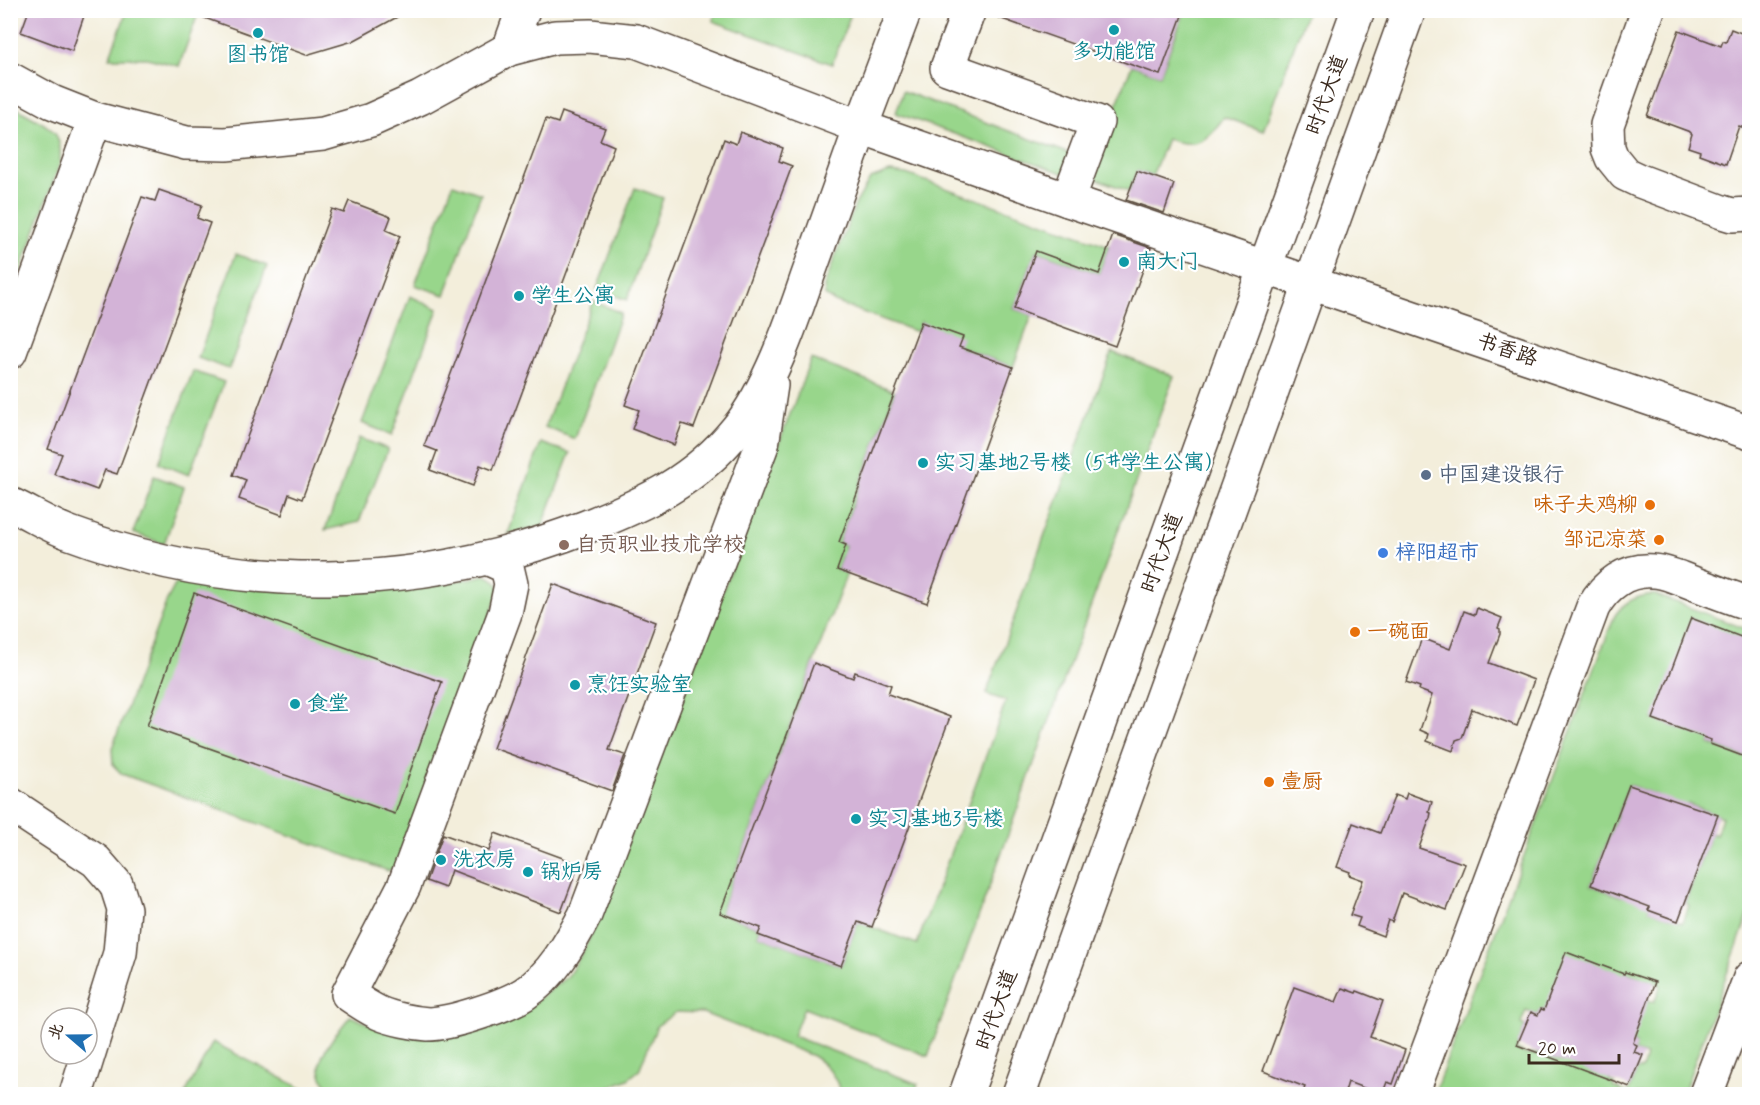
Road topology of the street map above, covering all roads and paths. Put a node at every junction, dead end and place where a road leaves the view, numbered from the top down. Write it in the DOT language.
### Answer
graph roads {
  1 [pos="523,10"];
  2 [pos="905,10"];
  3 [pos="969,10"];
  4 [pos="1358,10"];
  5 [pos="1409,10"];
  6 [pos="1648,10"];
  7 [pos="509,49"];
  8 [pos="10,79"];
  9 [pos="95,118"];
  10 [pos="861,127"];
  11 [pos="1068,200"];
  12 [pos="1740,216"];
  13 [pos="1265,267"];
  14 [pos="1311,283"];
  15 [pos="10,352"];
  16 [pos="775,360"];
  17 [pos="1749,434"];
  18 [pos="10,504"];
  19 [pos="487,558"];
  20 [pos="1749,604"];
  21 [pos="10,804"];
  22 [pos="1749,978"];
  23 [pos="76,1095"];
  24 [pos="966,1095"];
  25 [pos="1019,1095"];
  26 [pos="1412,1095"];
  27 [pos="1706,1095"];
  1 -- 7 [label="main road"];
  2 -- 10 [label="main road"];
  3 -- 11 [label="main road"];
  4 -- 13 [label="main road, 时代大道"];
  5 -- 14 [label="main road"];
  6 -- 12 [label="main road"];
  7 -- 9 [label="main road, 书香路"];
  7 -- 10 [label="main road, 书香路"];
  8 -- 9 [label="main road, 书香路"];
  9 -- 15 [label="main road"];
  10 -- 11 [label="main road, 书香路"];
  10 -- 16 [label="main road"];
  11 -- 13 [label="main road, 书香路"];
  13 -- 14 [label="main road, 书香路"];
  13 -- 24 [label="main road, 时代大道"];
  14 -- 17 [label="main road, 书香路"];
  14 -- 25 [label="main road"];
  16 -- 19 [label="main road"];
  16 -- 19 [label="main road"];
  18 -- 19 [label="main road"];
  20 -- 26 [label="main road"];
  21 -- 23 [label="main road"];
  22 -- 27 [label="main road"];
}
